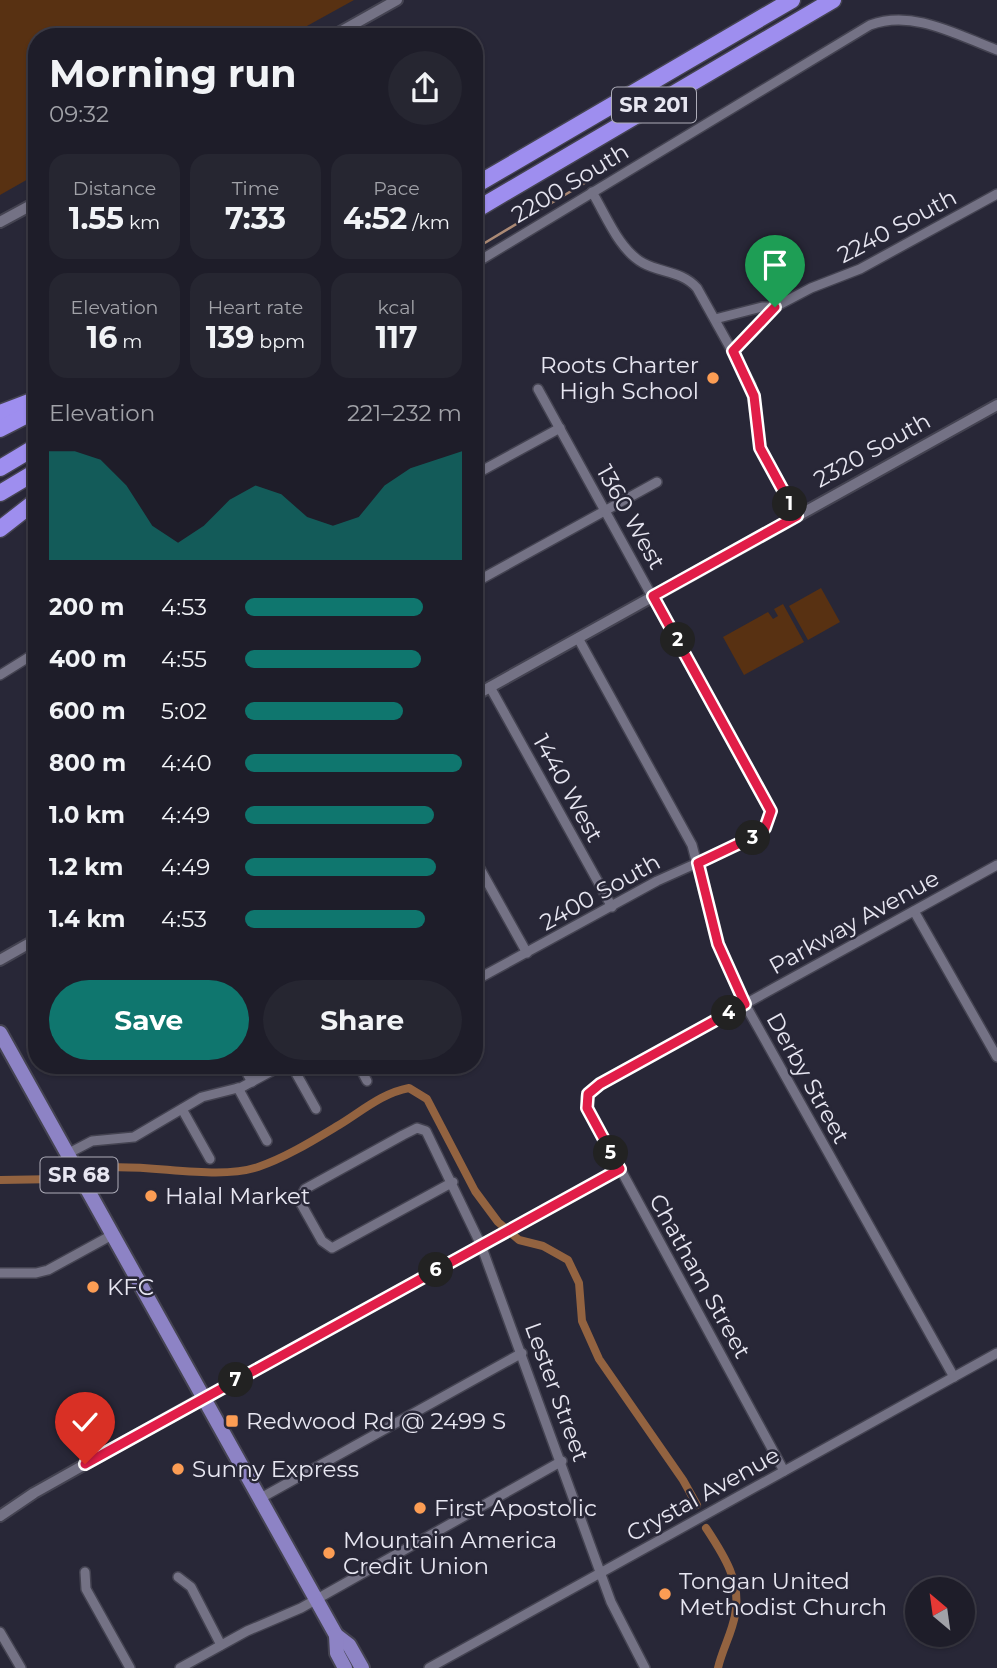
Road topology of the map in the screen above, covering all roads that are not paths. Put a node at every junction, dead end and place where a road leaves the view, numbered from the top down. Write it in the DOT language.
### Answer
graph roads {
  1 [pos="397,0"];
  2 [pos="792,0"];
  3 [pos="833,0"];
  4 [pos="347,28"];
  5 [pos="997,50"];
  6 [pos="483,181"];
  7 [pos="592,192"];
  8 [pos="997,194"];
  9 [pos="483,206"];
  10 [pos="28,207"];
  11 [pos="0,222"];
  12 [pos="483,259"];
  13 [pos="775,307"];
  14 [pos="715,319"];
  15 [pos="733,351"];
  16 [pos="538,389"];
  17 [pos="28,403"];
  18 [pos="997,405"];
  19 [pos="0,413"];
  20 [pos="28,415"];
  21 [pos="560,428"];
  22 [pos="0,429"];
  23 [pos="28,451"];
  24 [pos="0,468"];
  25 [pos="483,470"];
  26 [pos="28,476"];
  27 [pos="657,482"];
  28 [pos="0,493"];
  29 [pos="28,507"];
  30 [pos="606,510"];
  31 [pos="797,516"];
  32 [pos="0,529"];
  33 [pos="483,578"];
  34 [pos="653,596"];
  35 [pos="578,638"];
  36 [pos="28,658"];
  37 [pos="0,676"];
  38 [pos="490,687"];
  39 [pos="483,691"];
  40 [pos="771,811"];
  41 [pos="698,863"];
  42 [pos="997,865"];
  43 [pos="483,874"];
  44 [pos="612,907"];
  45 [pos="914,911"];
  46 [pos="28,944"];
  47 [pos="527,953"];
  48 [pos="0,960"];
  49 [pos="483,976"];
  50 [pos="745,1004"];
  51 [pos="0,1033"];
  52 [pos="997,1057"];
  53 [pos="248,1074"];
  54 [pos="266,1074"];
  55 [pos="296,1074"];
  56 [pos="363,1074"];
  57 [pos="367,1081"];
  58 [pos="252,1082"];
  59 [pos="238,1088"];
  60 [pos="586,1097"];
  61 [pos="182,1109"];
  62 [pos="316,1109"];
  63 [pos="267,1141"];
  64 [pos="67,1154"];
  65 [pos="210,1159"];
  66 [pos="620,1169"];
  67 [pos="453,1182"];
  68 [pos="112,1235"];
  69 [pos="481,1245"];
  70 [pos="0,1273"];
  71 [pos="522,1353"];
  72 [pos="997,1353"];
  73 [pos="954,1377"];
  74 [pos="203,1398"];
  75 [pos="562,1461"];
  76 [pos="784,1471"];
  77 [pos="259,1499"];
  78 [pos="0,1516"];
  79 [pos="85,1572"];
  80 [pos="601,1572"];
  81 [pos="178,1577"];
  82 [pos="316,1599"];
  83 [pos="0,1632"];
  84 [pos="335,1634"];
  85 [pos="222,1645"];
  86 [pos="20,1668"];
  87 [pos="130,1668"];
  88 [pos="180,1668"];
  89 [pos="345,1668"];
  90 [pos="362,1668"];
  91 [pos="429,1668"];
  92 [pos="645,1668"];
  1 -- 4 [label="street"];
  2 -- 6 [label="highway, SR 201"];
  3 -- 9 [label="highway, SR 201"];
  5 -- 7 [label="street, 2200 South"];
  7 -- 12 [label="street, 2200 South"];
  7 -- 14 [label="street"];
  8 -- 13 [label="street, 2240 South"];
  10 -- 11 [label="street"];
  13 -- 14 [label="street, 2240 South"];
  13 -- 15 [label="street, 2240 South"];
  14 -- 15 [label="street"];
  15 -- 31 [label="street"];
  16 -- 21 [label="street, 1360 West"];
  17 -- 19 [label="highway"];
  18 -- 31 [label="street, 2320 South"];
  20 -- 22 [label="highway"];
  21 -- 25 [label="street"];
  21 -- 30 [label="street, 1360 West"];
  23 -- 24 [label="highway"];
  26 -- 28 [label="highway"];
  27 -- 30 [label="street"];
  29 -- 32 [label="highway"];
  30 -- 33 [label="street"];
  30 -- 34 [label="street, 1360 West"];
  31 -- 34 [label="street, 2320 South"];
  34 -- 35 [label="street, 2320 South"];
  34 -- 40 [label="street, 1360 West"];
  35 -- 38 [label="street, 2320 South"];
  35 -- 41 [label="street, Derby Street"];
  36 -- 37 [label="street"];
  38 -- 39 [label="street, 2320 South"];
  38 -- 44 [label="street, 1440 West"];
  40 -- 41 [label="street, 2400 South"];
  41 -- 44 [label="street, 2400 South"];
  41 -- 50 [label="street, Derby Street"];
  42 -- 45 [label="street, Parkway Avenue"];
  43 -- 47 [label="street"];
  44 -- 47 [label="street, 2400 South"];
  45 -- 50 [label="street, Parkway Avenue"];
  45 -- 52 [label="street"];
  46 -- 48 [label="street"];
  47 -- 49 [label="street, 2400 South"];
  50 -- 60 [label="street, Parkway Avenue"];
  50 -- 73 [label="street, Derby Street"];
  51 -- 64 [label="main road, SR 68"];
  53 -- 58 [label="street"];
  54 -- 58 [label="street"];
  55 -- 62 [label="street"];
  56 -- 57 [label="street"];
  58 -- 59 [label="street"];
  59 -- 61 [label="street"];
  59 -- 63 [label="street"];
  60 -- 66 [label="street, Chatham Street"];
  61 -- 64 [label="street"];
  61 -- 65 [label="street"];
  64 -- 68 [label="main road, SR 68"];
  66 -- 69 [label="street"];
  66 -- 76 [label="street, Chatham Street"];
  67 -- 67 [label="street, Lester Street"];
  67 -- 69 [label="street, Lester Street"];
  68 -- 70 [label="street"];
  68 -- 74 [label="main road, SR 68"];
  69 -- 71 [label="street, Lester Street"];
  69 -- 74 [label="street"];
  71 -- 75 [label="street, Lester Street"];
  71 -- 77 [label="street"];
  72 -- 73 [label="street, Crystal Avenue"];
  73 -- 76 [label="street, Crystal Avenue"];
  74 -- 77 [label="main road, SR 68"];
  74 -- 78 [label="street"];
  75 -- 80 [label="street, Lester Street"];
  75 -- 82 [label="street"];
  76 -- 80 [label="street, Crystal Avenue"];
  77 -- 82 [label="main road, SR 68"];
  79 -- 87 [label="street"];
  80 -- 91 [label="street, Crystal Avenue"];
  80 -- 92 [label="street, Lester Street"];
  81 -- 85 [label="street"];
  82 -- 84 [label="main road, SR 68"];
  82 -- 85 [label="street"];
  83 -- 86 [label="street"];
  84 -- 89 [label="main road, SR 68"];
  84 -- 90 [label="main road, SR 68"];
  85 -- 88 [label="street"];
}
